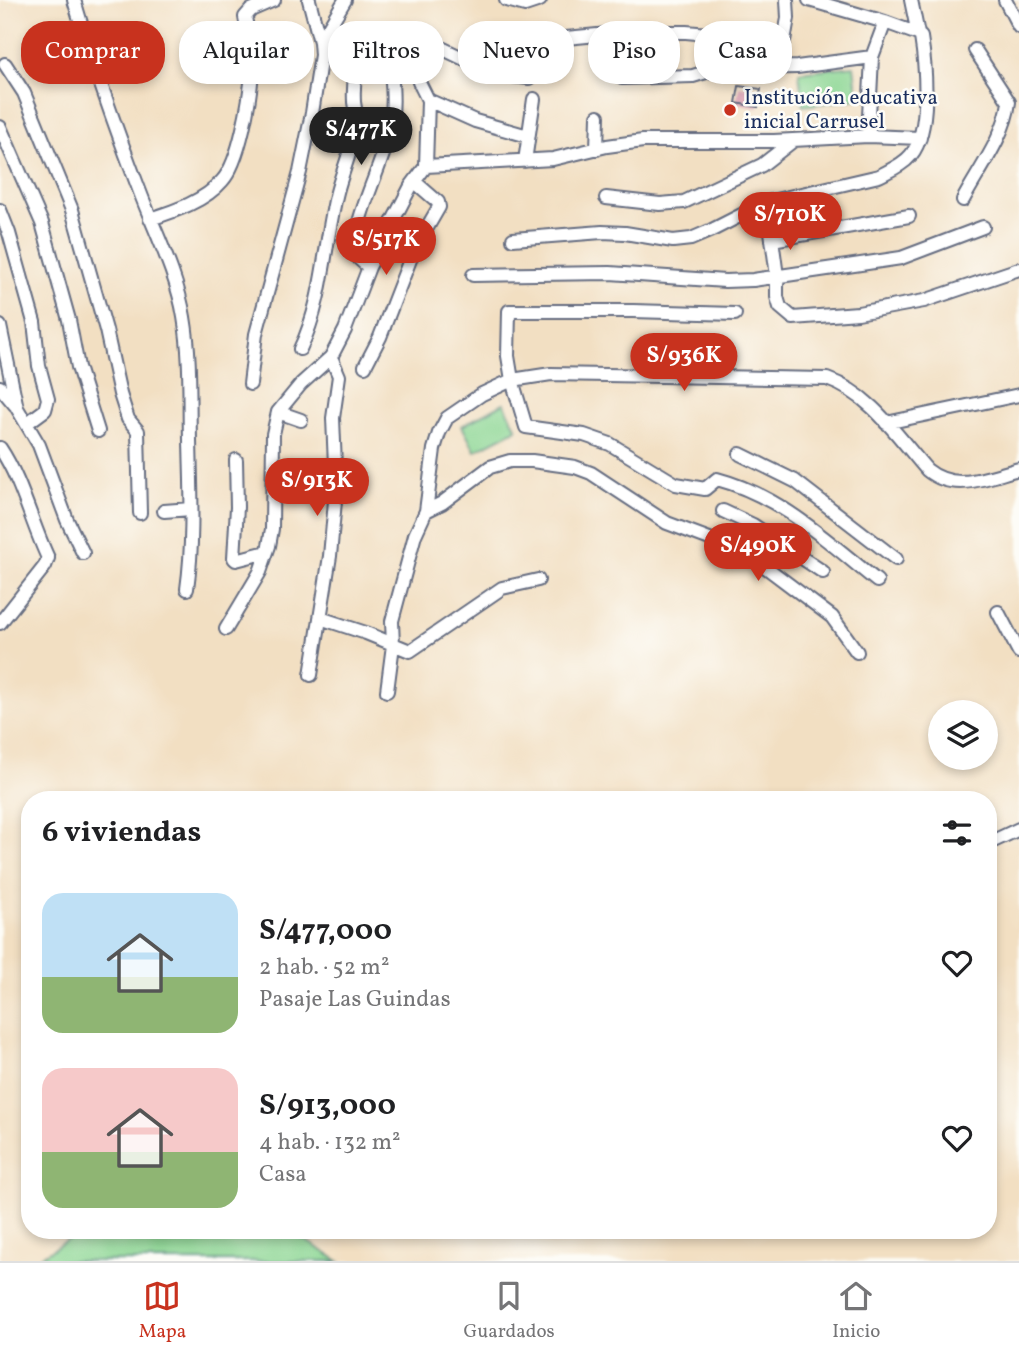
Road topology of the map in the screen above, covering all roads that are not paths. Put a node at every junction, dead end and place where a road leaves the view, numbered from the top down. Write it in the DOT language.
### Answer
graph roads {
  1 [pos="74,0"];
  2 [pos="274,0"];
  3 [pos="309,0"];
  4 [pos="345,0"];
  5 [pos="506,0"];
  6 [pos="540,0"];
  7 [pos="787,0"];
  8 [pos="809,0"];
  9 [pos="911,0"];
  10 [pos="1005,0"];
  11 [pos="885,22"];
  12 [pos="1019,27"];
  13 [pos="918,34"];
  14 [pos="574,37"];
  15 [pos="320,41"];
  16 [pos="328,42"];
  17 [pos="975,50"];
  18 [pos="872,57"];
  19 [pos="5,64"];
  20 [pos="680,76"];
  21 [pos="356,84"];
  22 [pos="391,84"];
  23 [pos="420,84"];
  24 [pos="534,99"];
  25 [pos="428,100"];
  26 [pos="598,116"];
  27 [pos="0,127"];
  28 [pos="528,136"];
  29 [pos="868,136"];
  30 [pos="920,138"];
  31 [pos="795,140"];
  32 [pos="597,149"];
  33 [pos="525,161"];
  34 [pos="426,166"];
  35 [pos="415,182"];
  36 [pos="606,198"];
  37 [pos="963,200"];
  38 [pos="767,202"];
  39 [pos="0,210"];
  40 [pos="909,216"];
  41 [pos="150,219"];
  42 [pos="983,227"];
  43 [pos="513,239"];
  44 [pos="772,240"];
  45 [pos="369,267"];
  46 [pos="1019,270"];
  47 [pos="473,275"];
  48 [pos="777,276"];
  49 [pos="735,314"];
  50 [pos="0,326"];
  51 [pos="300,349"];
  52 [pos="331,357"];
  53 [pos="365,366"];
  54 [pos="512,380"];
  55 [pos="250,384"];
  56 [pos="0,387"];
  57 [pos="1019,395"];
  58 [pos="17,408"];
  59 [pos="278,412"];
  60 [pos="25,420"];
  61 [pos="301,420"];
  62 [pos="886,423"];
  63 [pos="98,431"];
  64 [pos="0,448"];
  65 [pos="740,454"];
  66 [pos="236,460"];
  67 [pos="1019,469"];
  68 [pos="191,509"];
  69 [pos="164,511"];
  70 [pos="426,511"];
  71 [pos="723,511"];
  72 [pos="140,513"];
  73 [pos="267,552"];
  74 [pos="83,553"];
  75 [pos="896,559"];
  76 [pos="823,572"];
  77 [pos="538,580"];
  78 [pos="877,581"];
  79 [pos="187,589"];
  80 [pos="998,612"];
  81 [pos="320,618"];
  82 [pos="0,623"];
  83 [pos="226,629"];
  84 [pos="393,645"];
  85 [pos="857,652"];
  86 [pos="1019,652"];
  87 [pos="311,675"];
  88 [pos="387,691"];
  89 [pos="1019,830"];
  90 [pos="997,840"];
  1 -- 41 [label="street"];
  2 -- 41 [label="street"];
  3 -- 15 [label="street"];
  4 -- 15 [label="street"];
  5 -- 6 [label="street"];
  7 -- 14 [label="street"];
  8 -- 11 [label="street"];
  9 -- 13 [label="street"];
  10 -- 12 [label="street"];
  11 -- 13 [label="street"];
  11 -- 18 [label="street"];
  13 -- 30 [label="street"];
  15 -- 16 [label="street"];
  15 -- 55 [label="street"];
  17 -- 37 [label="street"];
  18 -- 20 [label="street"];
  18 -- 29 [label="street"];
  19 -- 72 [label="street"];
  21 -- 51 [label="street"];
  22 -- 45 [label="street"];
  23 -- 25 [label="street"];
  24 -- 28 [label="street"];
  25 -- 28 [label="street"];
  25 -- 34 [label="street"];
  26 -- 32 [label="street"];
  27 -- 63 [label="street"];
  28 -- 33 [label="street"];
  29 -- 30 [label="street"];
  29 -- 31 [label="street"];
  30 -- 38 [label="street"];
  31 -- 32 [label="street"];
  31 -- 36 [label="street"];
  32 -- 33 [label="street"];
  33 -- 34 [label="street"];
  34 -- 35 [label="street"];
  35 -- 45 [label="street"];
  35 -- 53 [label="street"];
  38 -- 43 [label="street"];
  38 -- 44 [label="street"];
  39 -- 60 [label="street"];
  40 -- 44 [label="street"];
  41 -- 68 [label="street"];
  42 -- 48 [label="street"];
  44 -- 48 [label="street"];
  45 -- 52 [label="street"];
  46 -- 48 [label="street"];
  47 -- 48 [label="street"];
  49 -- 54 [label="street"];
  50 -- 58 [label="street"];
  52 -- 59 [label="street"];
  52 -- 81 [label="street"];
  54 -- 62 [label="street"];
  54 -- 70 [label="street"];
  54 -- 78 [label="street"];
  56 -- 58 [label="street"];
  57 -- 62 [label="street"];
  58 -- 60 [label="street"];
  59 -- 61 [label="street"];
  59 -- 73 [label="street"];
  60 -- 74 [label="street"];
  62 -- 67 [label="street"];
  64 -- 82 [label="street"];
  65 -- 75 [label="street"];
  66 -- 73 [label="street"];
  68 -- 69 [label="street"];
  68 -- 79 [label="street"];
  70 -- 84 [label="street"];
  70 -- 85 [label="street"];
  71 -- 76 [label="street"];
  73 -- 83 [label="street"];
  77 -- 84 [label="street"];
  80 -- 86 [label="street"];
  81 -- 84 [label="street"];
  81 -- 87 [label="street"];
  84 -- 88 [label="street"];
  89 -- 90 [label="street"];
}
